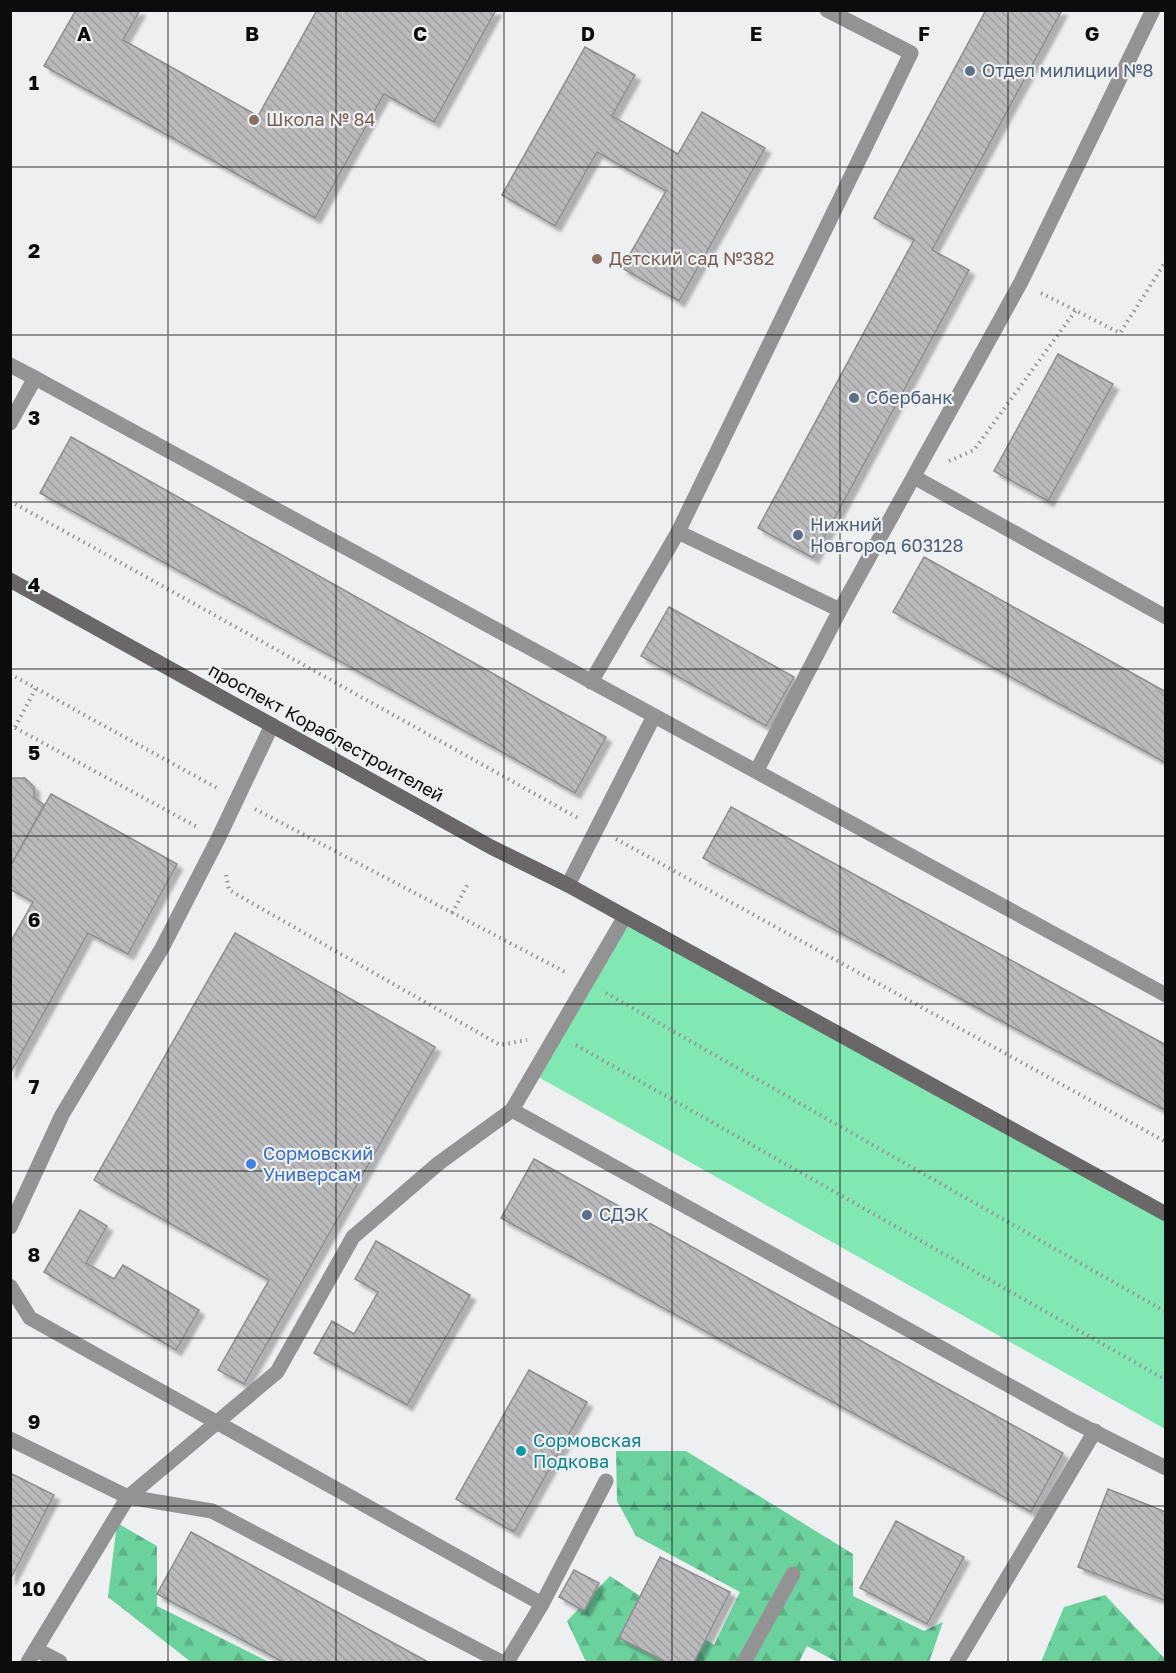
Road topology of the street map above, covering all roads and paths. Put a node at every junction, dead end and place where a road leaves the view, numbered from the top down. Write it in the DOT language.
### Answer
graph roads {
  1 [pos="827,10"];
  2 [pos="1153,10"];
  3 [pos="1166,261"];
  4 [pos="1021,282"];
  5 [pos="1076,310"];
  6 [pos="10,365"];
  7 [pos="34,378"];
  8 [pos="10,423"];
  9 [pos="914,477"];
  10 [pos="678,532"];
  11 [pos="10,580"];
  12 [pos="840,610"];
  13 [pos="1166,617"];
  14 [pos="10,674"];
  15 [pos="591,682"];
  16 [pos="36,688"];
  17 [pos="654,716"];
  18 [pos="272,725"];
  19 [pos="13,726"];
  20 [pos="757,770"];
  21 [pos="237,799"];
  22 [pos="218,839"];
  23 [pos="469,882"];
  24 [pos="568,885"];
  25 [pos="452,913"];
  26 [pos="624,918"];
  27 [pos="586,983"];
  28 [pos="1166,995"];
  29 [pos="556,1034"];
  30 [pos="512,1110"];
  31 [pos="1166,1214"];
  32 [pos="10,1227"];
  33 [pos="10,1286"];
  34 [pos="1166,1312"];
  35 [pos="1166,1380"];
  36 [pos="215,1424"];
  37 [pos="1095,1431"];
  38 [pos="10,1439"];
  39 [pos="1166,1468"];
  40 [pos="606,1481"];
  41 [pos="128,1497"];
  42 [pos="793,1574"];
  43 [pos="542,1604"];
  44 [pos="33,1656"];
  45 [pos="60,1662"];
  46 [pos="501,1662"];
  47 [pos="507,1662"];
  48 [pos="744,1662"];
  49 [pos="957,1662"];
  1 -- 10 [label="lane"];
  2 -- 4 [label="lane"];
  3 -- 5 [label="path"];
  4 -- 5 [label="path"];
  4 -- 9 [label="lane"];
  5 -- 9 [label="path"];
  6 -- 7 [label="lane"];
  7 -- 8 [label="lane"];
  7 -- 15 [label="lane"];
  9 -- 12 [label="lane"];
  9 -- 13 [label="lane"];
  10 -- 12 [label="lane"];
  10 -- 15 [label="lane"];
  11 -- 18 [label="street, проспект Кораблестроителей"];
  12 -- 20 [label="lane"];
  14 -- 16 [label="path"];
  15 -- 17 [label="lane"];
  16 -- 19 [label="path"];
  16 -- 21 [label="path"];
  17 -- 20 [label="lane"];
  17 -- 24 [label="lane"];
  18 -- 21 [label="lane"];
  18 -- 24 [label="street, проспект Кораблестроителей"];
  19 -- 22 [label="path"];
  20 -- 28 [label="lane"];
  21 -- 22 [label="lane"];
  21 -- 25 [label="path"];
  22 -- 29 [label="path"];
  22 -- 32 [label="lane"];
  23 -- 25 [label="path"];
  24 -- 26 [label="street, проспект Кораблестроителей"];
  25 -- 27 [label="path"];
  26 -- 27 [label="lane"];
  26 -- 31 [label="street, проспект Кораблестроителей"];
  27 -- 29 [label="lane"];
  27 -- 34 [label="path"];
  29 -- 30 [label="lane"];
  29 -- 35 [label="path"];
  30 -- 36 [label="lane"];
  30 -- 37 [label="lane"];
  33 -- 36 [label="lane"];
  36 -- 41 [label="lane"];
  36 -- 43 [label="lane"];
  37 -- 39 [label="lane"];
  37 -- 49 [label="lane"];
  38 -- 41 [label="lane"];
  40 -- 43 [label="lane"];
  41 -- 44 [label="lane"];
  41 -- 46 [label="lane"];
  42 -- 48 [label="lane"];
  43 -- 47 [label="lane"];
  44 -- 45 [label="lane"];
}
